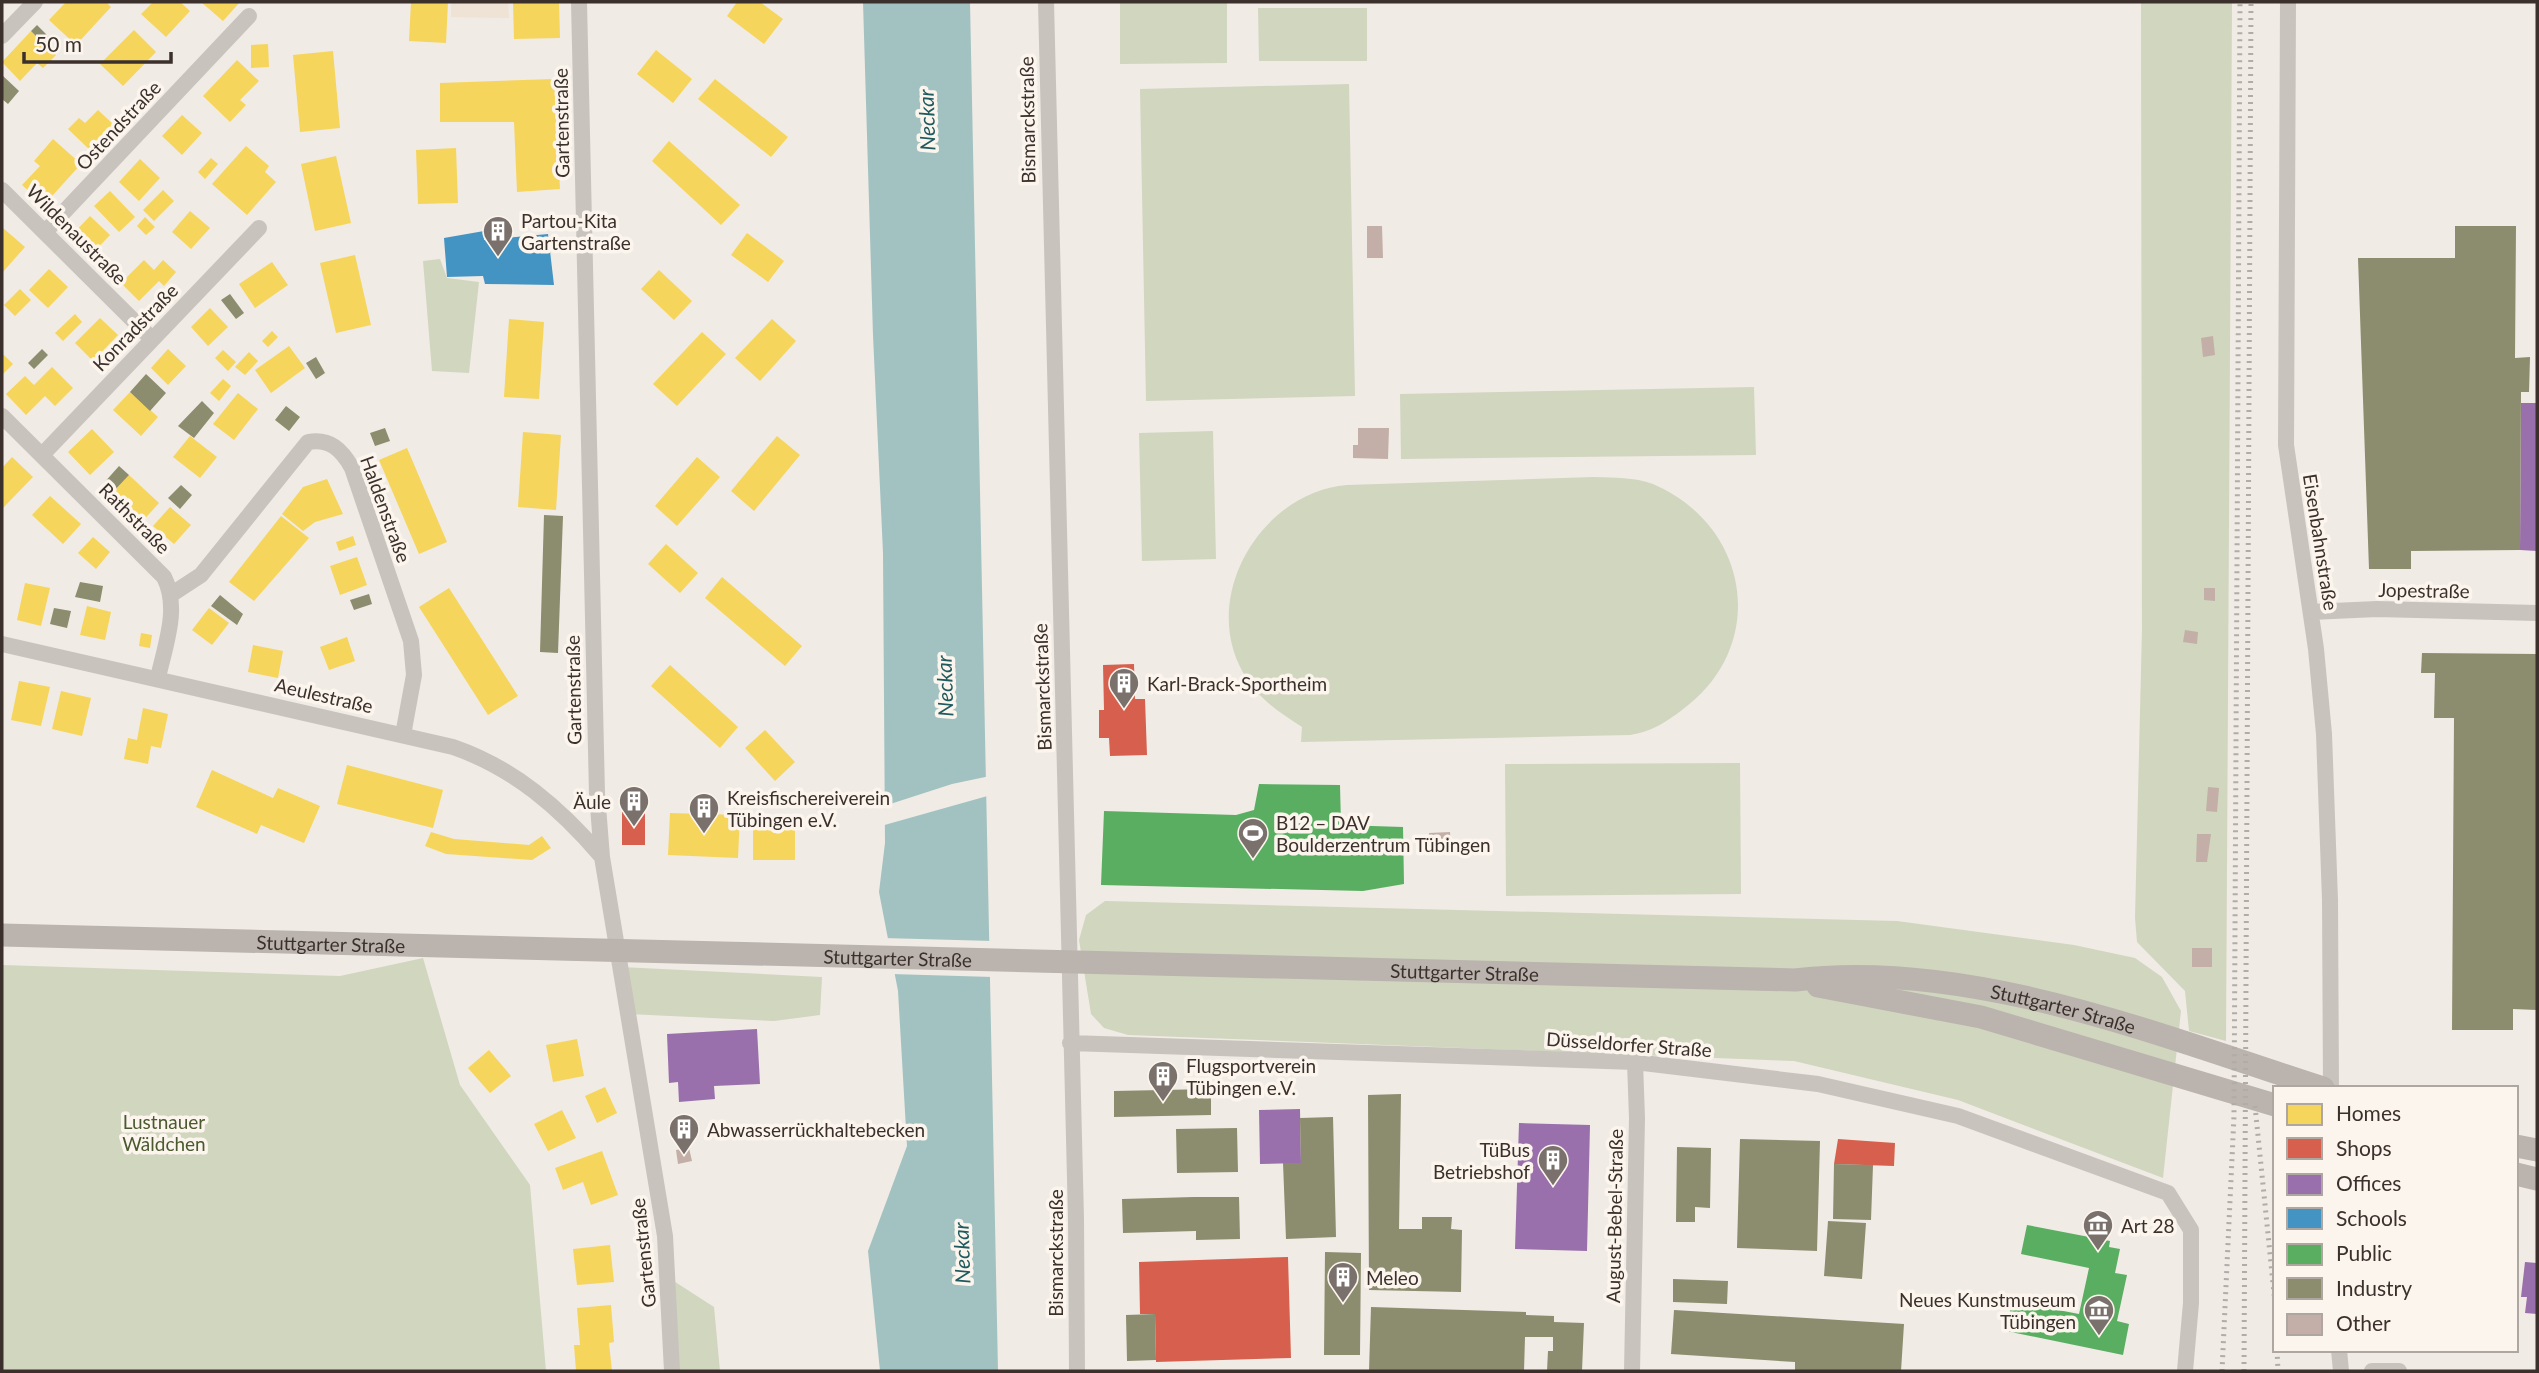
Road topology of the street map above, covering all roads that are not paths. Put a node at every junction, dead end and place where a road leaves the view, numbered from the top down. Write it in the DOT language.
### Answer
graph roads {
  1 [pos="35,2"];
  2 [pos="579,2"];
  3 [pos="1046,2"];
  4 [pos="2288,2"];
  5 [pos="249,16"];
  6 [pos="2,36"];
  7 [pos="2,190"];
  8 [pos="259,228"];
  9 [pos="45,232"];
  10 [pos="152,339"];
  11 [pos="2,416"];
  12 [pos="42,455"];
  13 [pos="172,594"];
  14 [pos="2311,612"];
  15 [pos="2537,613"];
  16 [pos="2,644"];
  17 [pos="159,678"];
  18 [pos="403,735"];
  19 [pos="602,857"];
  20 [pos="2,936"];
  21 [pos="1795,980"];
  22 [pos="1070,1043"];
  23 [pos="1635,1062"];
  24 [pos="2317,1086"];
  25 [pos="2331,1086"];
  26 [pos="2273,1104"];
  27 [pos="2518,1146"];
  28 [pos="2537,1150"];
  29 [pos="2518,1174"];
  30 [pos="2537,1179"];
  31 [pos="2339,1352"];
  32 [pos="672,1371"];
  33 [pos="1077,1371"];
  34 [pos="1632,1371"];
  35 [pos="2185,1371"];
  36 [pos="2341,1371"];
  37 [pos="2372,1371"];
  38 [pos="2399,1371"];
  1 -- 6 [label="street"];
  2 -- 19 [label="street, Gartenstraße"];
  3 -- 22 [label="street, Bismarckstraße"];
  4 -- 14 [label="street, Eisenbahnstraße"];
  5 -- 9 [label="street, Ostendstraße"];
  7 -- 9 [label="street, Wildenaustraße"];
  8 -- 10 [label="street, Konradstraße"];
  9 -- 10 [label="street, Wildenaustraße"];
  10 -- 12 [label="street, Konradstraße"];
  11 -- 12 [label="street, Rathstraße"];
  12 -- 13 [label="street, Rathstraße"];
  13 -- 17 [label="street"];
  13 -- 18 [label="street, Haldenstraße"];
  14 -- 15 [label="street, Jopestraße"];
  14 -- 25 [label="street, Eisenbahnstraße"];
  16 -- 17 [label="street, Aeulestraße"];
  17 -- 18 [label="street, Aeulestraße"];
  18 -- 19 [label="street, Aeulestraße"];
  19 -- 32 [label="street, Gartenstraße"];
  20 -- 21 [label="main road, Stuttgarter Straße"];
  21 -- 24 [label="main road, Stuttgarter Straße"];
  21 -- 26 [label="main road, Stuttgarter Straße"];
  22 -- 23 [label="street, Düsseldorfer Straße"];
  22 -- 33 [label="street, Bismarckstraße"];
  23 -- 34 [label="street, August-Bebel-Straße"];
  23 -- 35 [label="street, Düsseldorfer Straße"];
  27 -- 28 [label="main road"];
  29 -- 30 [label="main road"];
  31 -- 36 [label="street"];
  37 -- 38 [label="street"];
}
